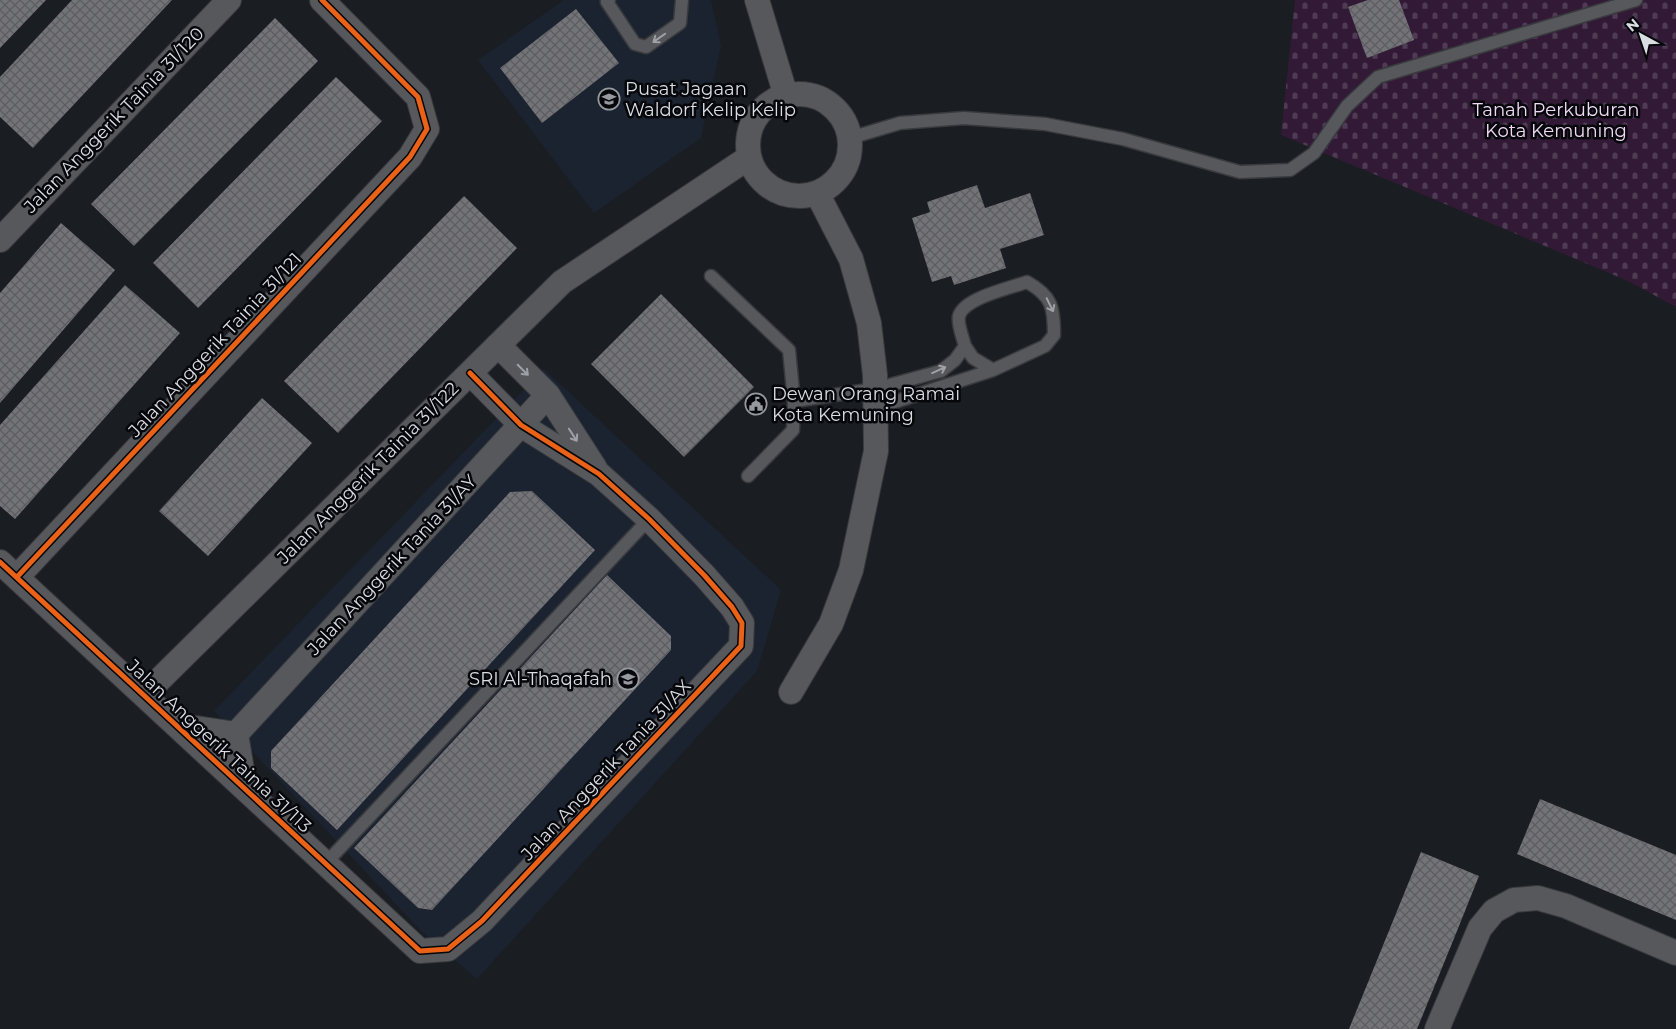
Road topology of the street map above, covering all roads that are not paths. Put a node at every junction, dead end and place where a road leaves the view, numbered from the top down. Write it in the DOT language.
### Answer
graph roads {
  1 [pos="229,0"];
  2 [pos="322,0"];
  3 [pos="609,0"];
  4 [pos="682,0"];
  5 [pos="758,0"];
  6 [pos="1636,0"];
  7 [pos="786,96"];
  8 [pos="850,138"];
  9 [pos="748,158"];
  10 [pos="817,194"];
  11 [pos="0,240"];
  12 [pos="712,276"];
  13 [pos="498,345"];
  14 [pos="965,346"];
  15 [pos="994,370"];
  16 [pos="470,373"];
  17 [pos="548,396"];
  18 [pos="876,398"];
  19 [pos="794,401"];
  20 [pos="521,425"];
  21 [pos="599,474"];
  22 [pos="748,476"];
  23 [pos="650,519"];
  24 [pos="8,569"];
  25 [pos="791,692"];
  26 [pos="144,695"];
  27 [pos="176,725"];
  28 [pos="236,734"];
  29 [pos="244,788"];
  30 [pos="326,863"];
  31 [pos="420,951"];
  32 [pos="1676,952"];
  33 [pos="1437,1029"];
  1 -- 11 [label="street, Jalan Anggerik Tainia 31/120"];
  2 -- 24 [label="street, Jalan Anggerik Tainia 31/121"];
  4 -- 3 [label="lane, one-way"];
  5 -- 7 [label="street"];
  6 -- 8 [label="lane"];
  7 -- 8 [label="street"];
  7 -- 9 [label="street"];
  8 -- 10 [label="street"];
  9 -- 10 [label="street"];
  9 -- 13 [label="street, Jalan Anggerik Tainia 31/122"];
  10 -- 18 [label="street"];
  12 -- 19 [label="lane"];
  13 -- 16 [label="street, Jalan Anggerik Tainia 31/122"];
  13 -- 17 [label="street, one-way"];
  14 -- 15 [label="lane"];
  14 -- 15 [label="lane, one-way"];
  18 -- 14 [label="lane, one-way"];
  15 -- 18 [label="lane"];
  16 -- 20 [label="street"];
  16 -- 26 [label="street, Jalan Anggerik Tainia 31/122"];
  17 -- 20 [label="street, Jalan Anggerik Tania 31/AY"];
  17 -- 21 [label="street, one-way"];
  18 -- 19 [label="lane"];
  18 -- 25 [label="street"];
  19 -- 22 [label="lane"];
  20 -- 21 [label="street"];
  20 -- 28 [label="street, Jalan Anggerik Tania 31/AY"];
  21 -- 23 [label="street, Jalan Anggerik Tania 31/AX"];
  23 -- 30 [label="lane"];
  23 -- 31 [label="street, Jalan Anggerik Tania 31/AX"];
  24 -- 26 [label="street, Jalan Anggerik Tainia 31/113"];
  26 -- 27 [label="street, Jalan Anggerik Tainia 31/113"];
  27 -- 28 [label="street"];
  27 -- 29 [label="street, Jalan Anggerik Tainia 31/113"];
  28 -- 29 [label="street"];
  29 -- 30 [label="street, Jalan Anggerik Tainia 31/113"];
  30 -- 31 [label="street, Jalan Anggerik Tainia 31/113"];
  32 -- 33 [label="street"];
}
